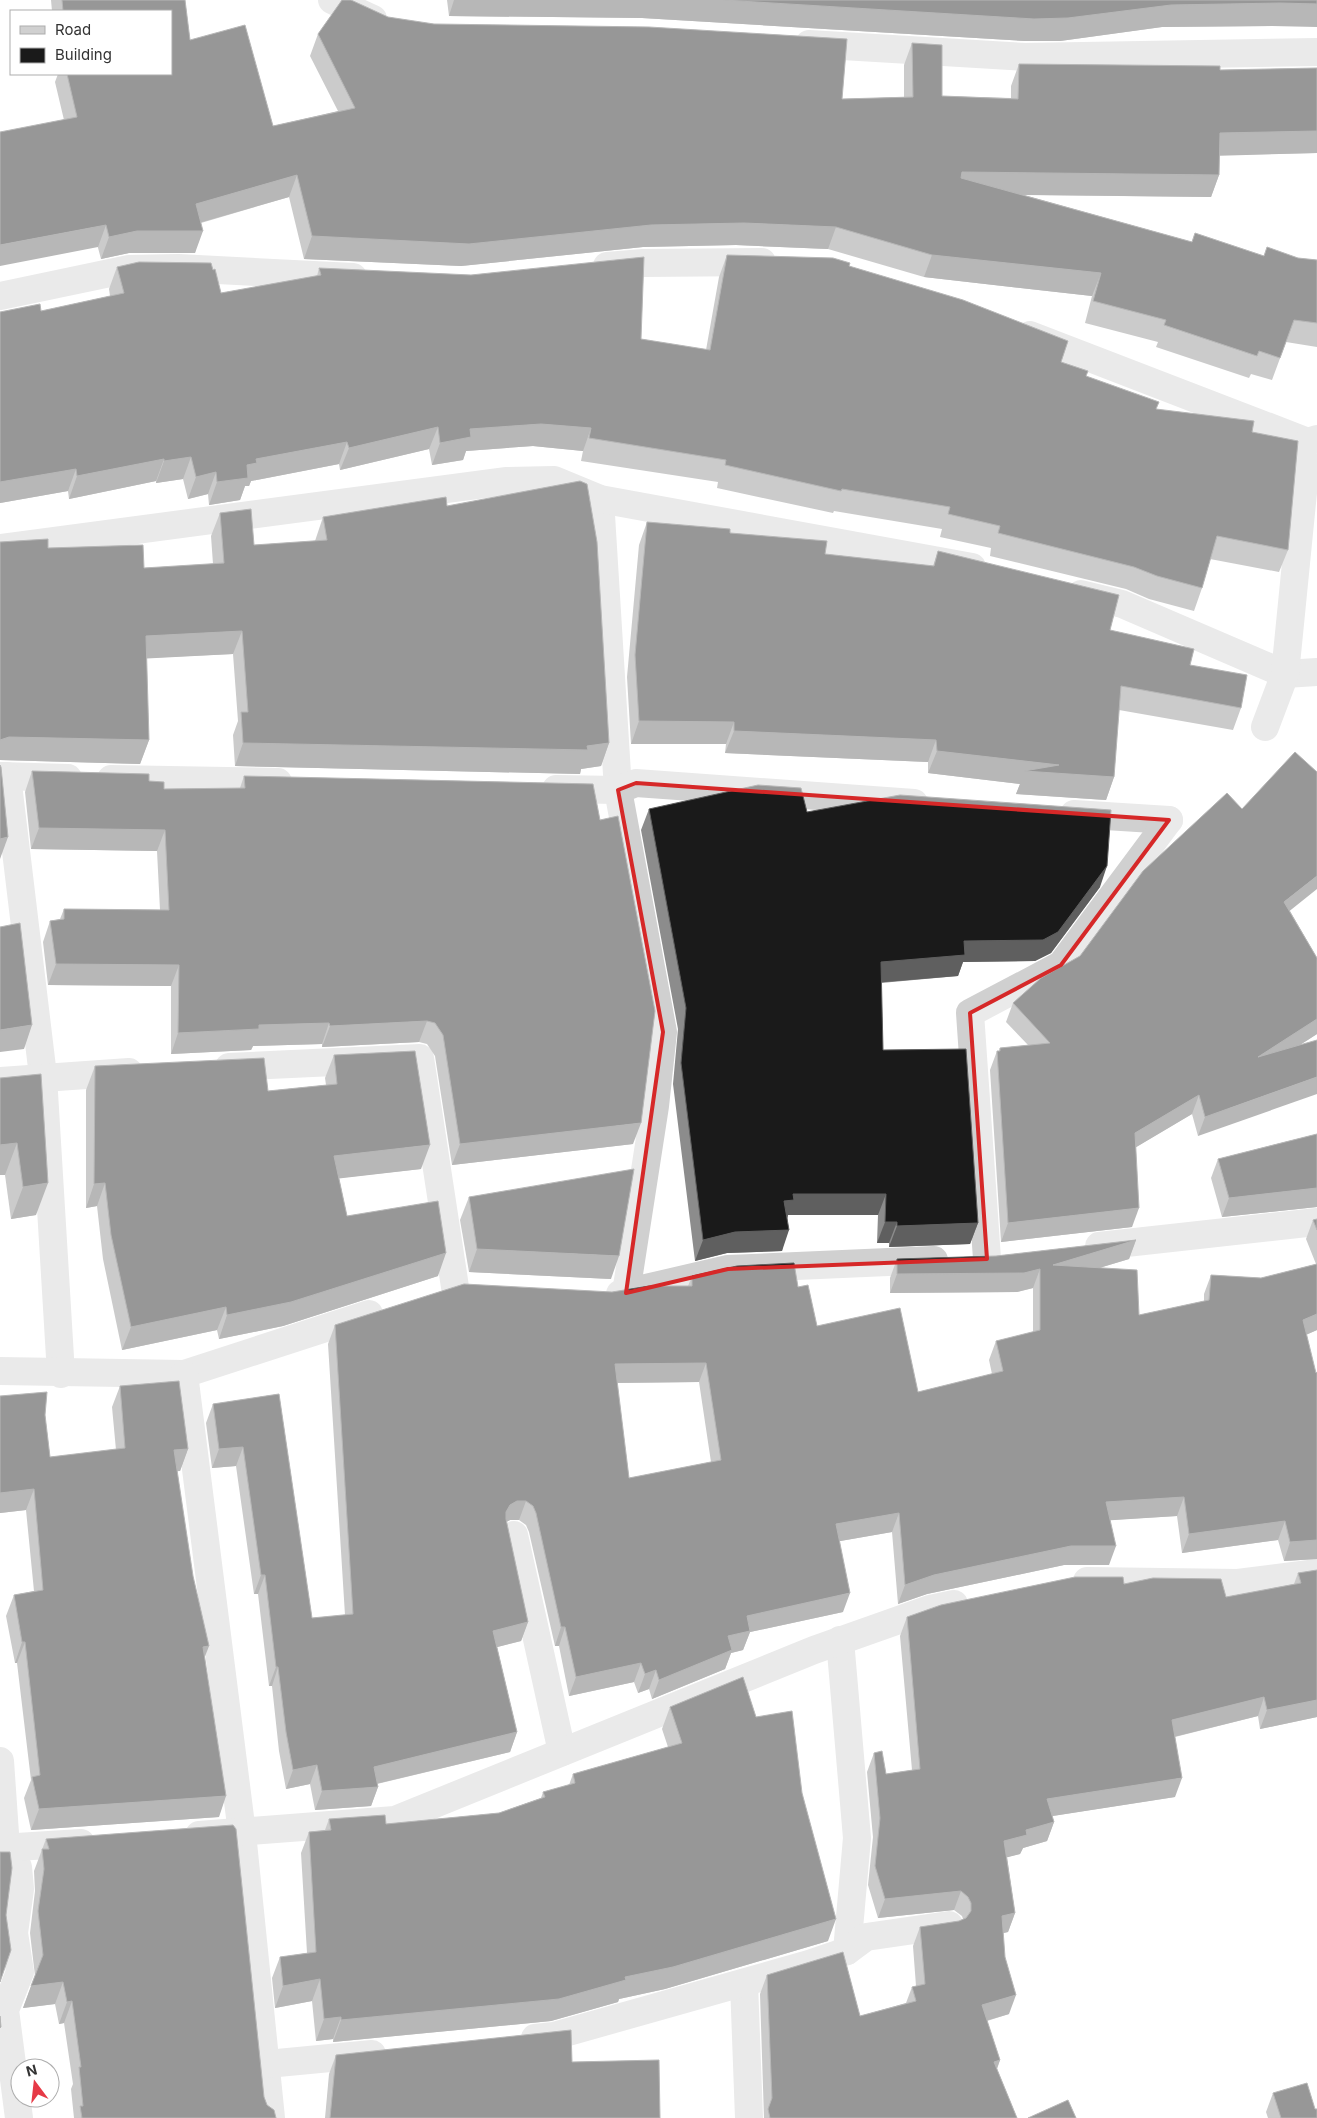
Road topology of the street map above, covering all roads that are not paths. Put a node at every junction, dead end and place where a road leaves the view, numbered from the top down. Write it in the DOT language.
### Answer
graph roads {
  1 [pos="332,0"];
  2 [pos="400,27"];
  3 [pos="789,42"];
  4 [pos="1317,52"];
  5 [pos="791,263"];
  6 [pos="586,269"];
  7 [pos="373,278"];
  8 [pos="0,296"];
  9 [pos="1005,325"];
  10 [pos="1313,440"];
  11 [pos="600,498"];
  12 [pos="0,548"];
  13 [pos="998,574"];
  14 [pos="1056,588"];
  15 [pos="1317,672"];
  16 [pos="1285,674"];
  17 [pos="1265,727"];
  18 [pos="3,776"];
  19 [pos="302,783"];
  20 [pos="529,788"];
  21 [pos="618,790"];
  22 [pos="942,804"];
  23 [pos="1051,812"];
  24 [pos="202,1068"];
  25 [pos="152,1071"];
  26 [pos="43,1076"];
  27 [pos="0,1081"];
  28 [pos="1317,1222"];
  29 [pos="1074,1249"];
  30 [pos="1016,1255"];
  31 [pos="987,1258"];
  32 [pos="454,1287"];
  33 [pos="484,1289"];
  34 [pos="626,1293"];
  35 [pos="593,1295"];
  36 [pos="426,1296"];
  37 [pos="389,1308"];
  38 [pos="0,1371"];
  39 [pos="61,1374"];
  40 [pos="184,1374"];
  41 [pos="514,1535"];
  42 [pos="1317,1572"];
  43 [pos="1067,1580"];
  44 [pos="979,1599"];
  45 [pos="840,1640"];
  46 [pos="562,1752"];
  47 [pos="0,1761"];
  48 [pos="242,1833"];
  49 [pos="173,1837"];
  50 [pos="104,1841"];
  51 [pos="3,1848"];
  52 [pos="949,1925"];
  53 [pos="846,1951"];
  54 [pos="744,1983"];
  55 [pos="514,2040"];
  56 [pos="396,2052"];
  57 [pos="267,2064"];
  58 [pos="19,2118"];
  59 [pos="271,2118"];
  60 [pos="749,2118"];
  1 -- 2 [label="street"];
  3 -- 4 [label="street"];
  5 -- 6 [label="street"];
  7 -- 8 [label="street"];
  9 -- 10 [label="street"];
  10 -- 16 [label="street"];
  11 -- 12 [label="street"];
  11 -- 13 [label="street"];
  11 -- 21 [label="street"];
  14 -- 16 [label="street"];
  15 -- 16 [label="street"];
  16 -- 17 [label="street"];
  18 -- 19 [label="street"];
  18 -- 26 [label="street"];
  20 -- 21 [label="street"];
  21 -- 22 [label="street"];
  21 -- 34 [label="street"];
  23 -- 31 [label="street"];
  24 -- 32 [label="street"];
  25 -- 26 [label="street"];
  26 -- 27 [label="street"];
  26 -- 39 [label="street"];
  28 -- 29 [label="street"];
  30 -- 31 [label="street"];
  31 -- 34 [label="street"];
  32 -- 33 [label="street"];
  32 -- 36 [label="street"];
  34 -- 35 [label="street"];
  37 -- 40 [label="street"];
  38 -- 39 [label="street"];
  39 -- 40 [label="street"];
  40 -- 48 [label="street"];
  41 -- 46 [label="street"];
  42 -- 43 [label="street"];
  44 -- 45 [label="street"];
  45 -- 46 [label="street"];
  45 -- 53 [label="street"];
  46 -- 48 [label="street"];
  47 -- 51 [label="street"];
  48 -- 49 [label="street"];
  48 -- 57 [label="street"];
  50 -- 51 [label="street"];
  51 -- 58 [label="street"];
  52 -- 53 [label="street"];
  53 -- 54 [label="street"];
  54 -- 55 [label="street"];
  54 -- 60 [label="street"];
  56 -- 57 [label="street"];
  57 -- 59 [label="street"];
}
